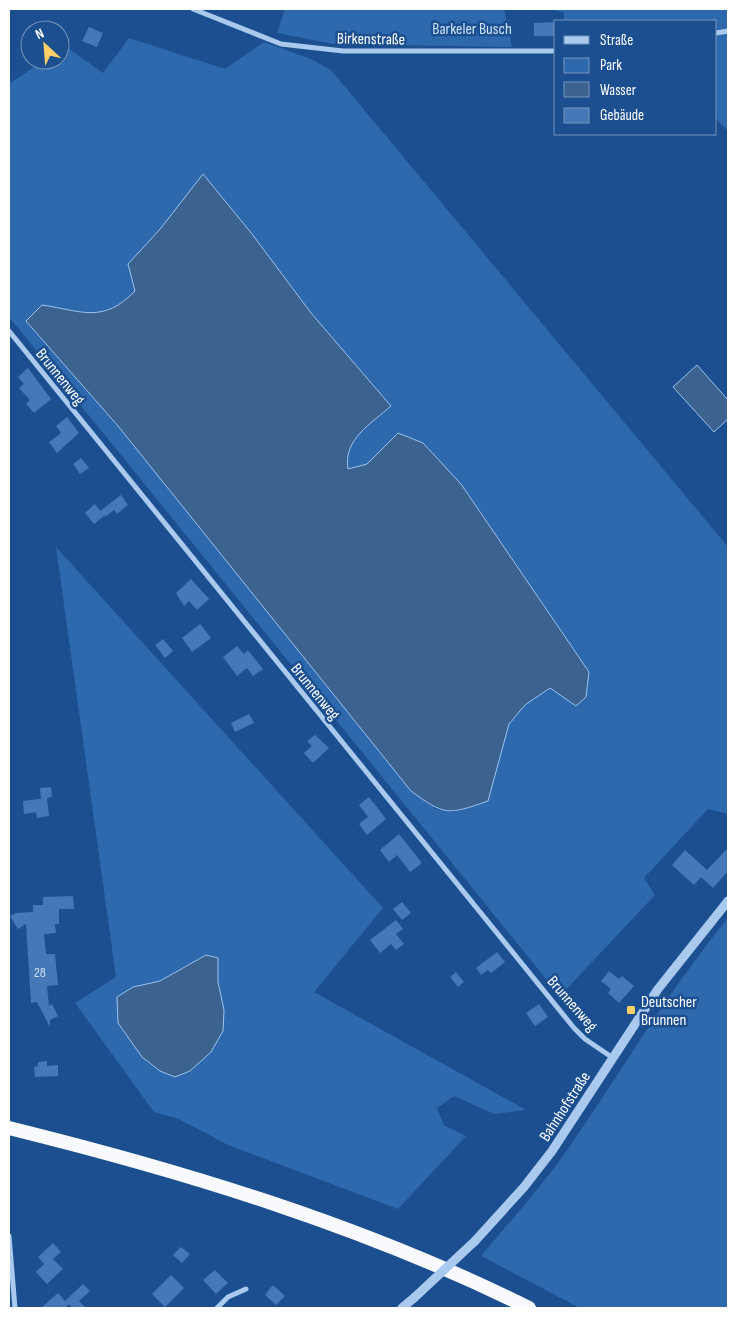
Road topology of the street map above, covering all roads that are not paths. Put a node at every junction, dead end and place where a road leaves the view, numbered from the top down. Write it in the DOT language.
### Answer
graph roads {
  1 [pos="193,9"];
  2 [pos="554,51"];
  3 [pos="9,331"];
  4 [pos="728,901"];
  5 [pos="613,1058"];
  6 [pos="9,1128"];
  7 [pos="9,1236"];
  8 [pos="246,1289"];
  9 [pos="15,1308"];
  10 [pos="217,1308"];
  11 [pos="402,1308"];
  12 [pos="529,1308"];
  1 -- 2 [label="street, Birkenstraße"];
  3 -- 5 [label="street, Brunnenweg"];
  4 -- 5 [label="street, Bahnhofstraße"];
  5 -- 11 [label="street, Bahnhofstraße, bridge"];
  6 -- 12 [label="highway"];
  7 -- 9 [label="street"];
  8 -- 10 [label="street"];
}
